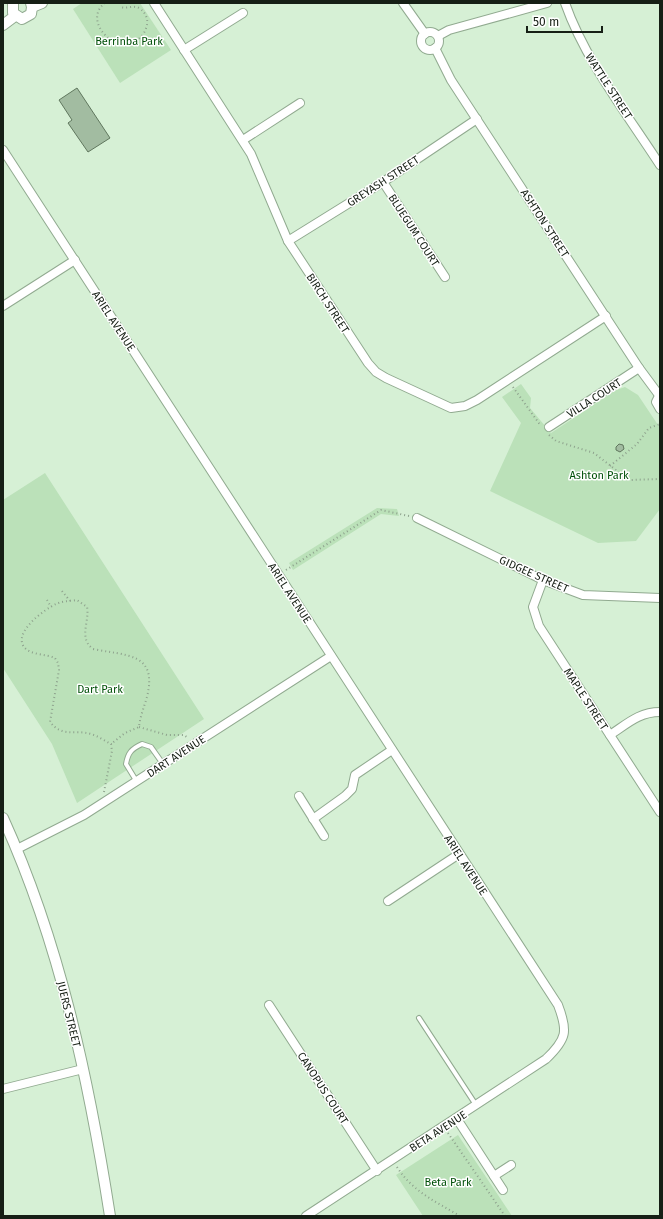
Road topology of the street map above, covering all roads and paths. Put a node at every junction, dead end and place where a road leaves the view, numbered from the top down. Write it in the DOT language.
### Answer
graph roads {
  1 [pos="13,3"];
  2 [pos="105,3"];
  3 [pos="154,3"];
  4 [pos="403,3"];
  5 [pos="547,3"];
  6 [pos="566,3"];
  7 [pos="35,4"];
  8 [pos="120,7"];
  9 [pos="243,13"];
  10 [pos="15,16"];
  11 [pos="3,25"];
  12 [pos="425,34"];
  13 [pos="438,36"];
  14 [pos="435,48"];
  15 [pos="184,50"];
  16 [pos="300,103"];
  17 [pos="477,119"];
  18 [pos="243,140"];
  19 [pos="3,150"];
  20 [pos="660,165"];
  21 [pos="383,182"];
  22 [pos="288,241"];
  23 [pos="74,260"];
  24 [pos="445,278"];
  25 [pos="3,306"];
  26 [pos="606,316"];
  27 [pos="639,368"];
  28 [pos="508,379"];
  29 [pos="660,394"];
  30 [pos="660,409"];
  31 [pos="660,424"];
  32 [pos="549,427"];
  33 [pos="610,466"];
  34 [pos="660,479"];
  35 [pos="417,518"];
  36 [pos="278,575"];
  37 [pos="543,580"];
  38 [pos="62,591"];
  39 [pos="660,598"];
  40 [pos="47,600"];
  41 [pos="70,600"];
  42 [pos="51,607"];
  43 [pos="330,656"];
  44 [pos="660,712"];
  45 [pos="139,727"];
  46 [pos="610,735"];
  47 [pos="111,744"];
  48 [pos="194,745"];
  49 [pos="392,750"];
  50 [pos="163,765"];
  51 [pos="137,782"];
  52 [pos="299,796"];
  53 [pos="101,804"];
  54 [pos="660,812"];
  55 [pos="3,818"];
  56 [pos="313,819"];
  57 [pos="324,836"];
  58 [pos="17,849"];
  59 [pos="458,854"];
  60 [pos="388,901"];
  61 [pos="269,1005"];
  62 [pos="419,1018"];
  63 [pos="563,1039"];
  64 [pos="83,1069"];
  65 [pos="3,1089"];
  66 [pos="476,1106"];
  67 [pos="456,1119"];
  68 [pos="444,1128"];
  69 [pos="393,1160"];
  70 [pos="511,1165"];
  71 [pos="377,1171"];
  72 [pos="494,1176"];
  73 [pos="503,1190"];
  74 [pos="110,1216"];
  75 [pos="306,1216"];
  76 [pos="460,1216"];
  77 [pos="505,1216"];
  1 -- 10 [label="street"];
  2 -- 8 [label="path"];
  3 -- 15 [label="street, BIRCH STREET"];
  4 -- 12 [label="street"];
  5 -- 13 [label="street"];
  6 -- 20 [label="street, WATTLE STREET"];
  7 -- 10 [label="street"];
  9 -- 15 [label="street"];
  10 -- 11 [label="street"];
  12 -- 13 [label="street"];
  12 -- 14 [label="street"];
  13 -- 14 [label="street"];
  14 -- 17 [label="street, ASHTON STREET"];
  15 -- 18 [label="street, BIRCH STREET"];
  16 -- 18 [label="street"];
  17 -- 21 [label="street, GREYASH STREET"];
  17 -- 26 [label="street, ASHTON STREET"];
  18 -- 22 [label="street, BIRCH STREET"];
  19 -- 23 [label="street, ARIEL AVENUE"];
  21 -- 22 [label="street, GREYASH STREET"];
  21 -- 24 [label="street, BLUEGUM COURT"];
  22 -- 28 [label="street, BIRCH STREET"];
  23 -- 25 [label="street"];
  23 -- 36 [label="street, ARIEL AVENUE"];
  26 -- 27 [label="street, ASHTON STREET"];
  26 -- 28 [label="street, BIRCH STREET"];
  27 -- 29 [label="street, ASHTON STREET"];
  27 -- 32 [label="street, VILLA COURT"];
  28 -- 33 [label="path"];
  29 -- 30 [label="street"];
  31 -- 33 [label="path"];
  33 -- 34 [label="path"];
  35 -- 36 [label="path"];
  35 -- 37 [label="street, GIDGEE STREET"];
  36 -- 43 [label="street, ARIEL AVENUE"];
  37 -- 39 [label="street, GIDGEE STREET"];
  37 -- 46 [label="street, MAPLE STREET"];
  38 -- 41 [label="path"];
  40 -- 42 [label="path"];
  41 -- 42 [label="path"];
  41 -- 45 [label="path"];
  42 -- 47 [label="path"];
  43 -- 48 [label="street, DART AVENUE"];
  43 -- 49 [label="street, ARIEL AVENUE"];
  44 -- 46 [label="street"];
  45 -- 47 [label="path"];
  45 -- 48 [label="path"];
  46 -- 54 [label="street, MAPLE STREET"];
  47 -- 53 [label="path"];
  48 -- 50 [label="street, DART AVENUE"];
  49 -- 56 [label="street"];
  49 -- 59 [label="street, ARIEL AVENUE"];
  50 -- 51 [label="street, DART AVENUE"];
  50 -- 51 [label="lane"];
  51 -- 53 [label="street, DART AVENUE"];
  52 -- 56 [label="street"];
  53 -- 58 [label="street, DART AVENUE"];
  55 -- 58 [label="street, JUERS STREET"];
  56 -- 57 [label="street"];
  58 -- 64 [label="street, JUERS STREET"];
  59 -- 60 [label="street"];
  59 -- 63 [label="street, ARIEL AVENUE"];
  61 -- 71 [label="street, CANOPUS COURT"];
  62 -- 66 [label="lane"];
  63 -- 66 [label="street, BETA AVENUE"];
  64 -- 65 [label="street"];
  64 -- 74 [label="street, JUERS STREET"];
  66 -- 67 [label="street, BETA AVENUE"];
  67 -- 68 [label="street, BETA AVENUE"];
  67 -- 72 [label="street"];
  68 -- 69 [label="street, BETA AVENUE"];
  68 -- 77 [label="path"];
  69 -- 71 [label="street, BETA AVENUE"];
  69 -- 76 [label="path"];
  70 -- 72 [label="street"];
  71 -- 75 [label="street, BETA AVENUE"];
  72 -- 73 [label="street"];
}
